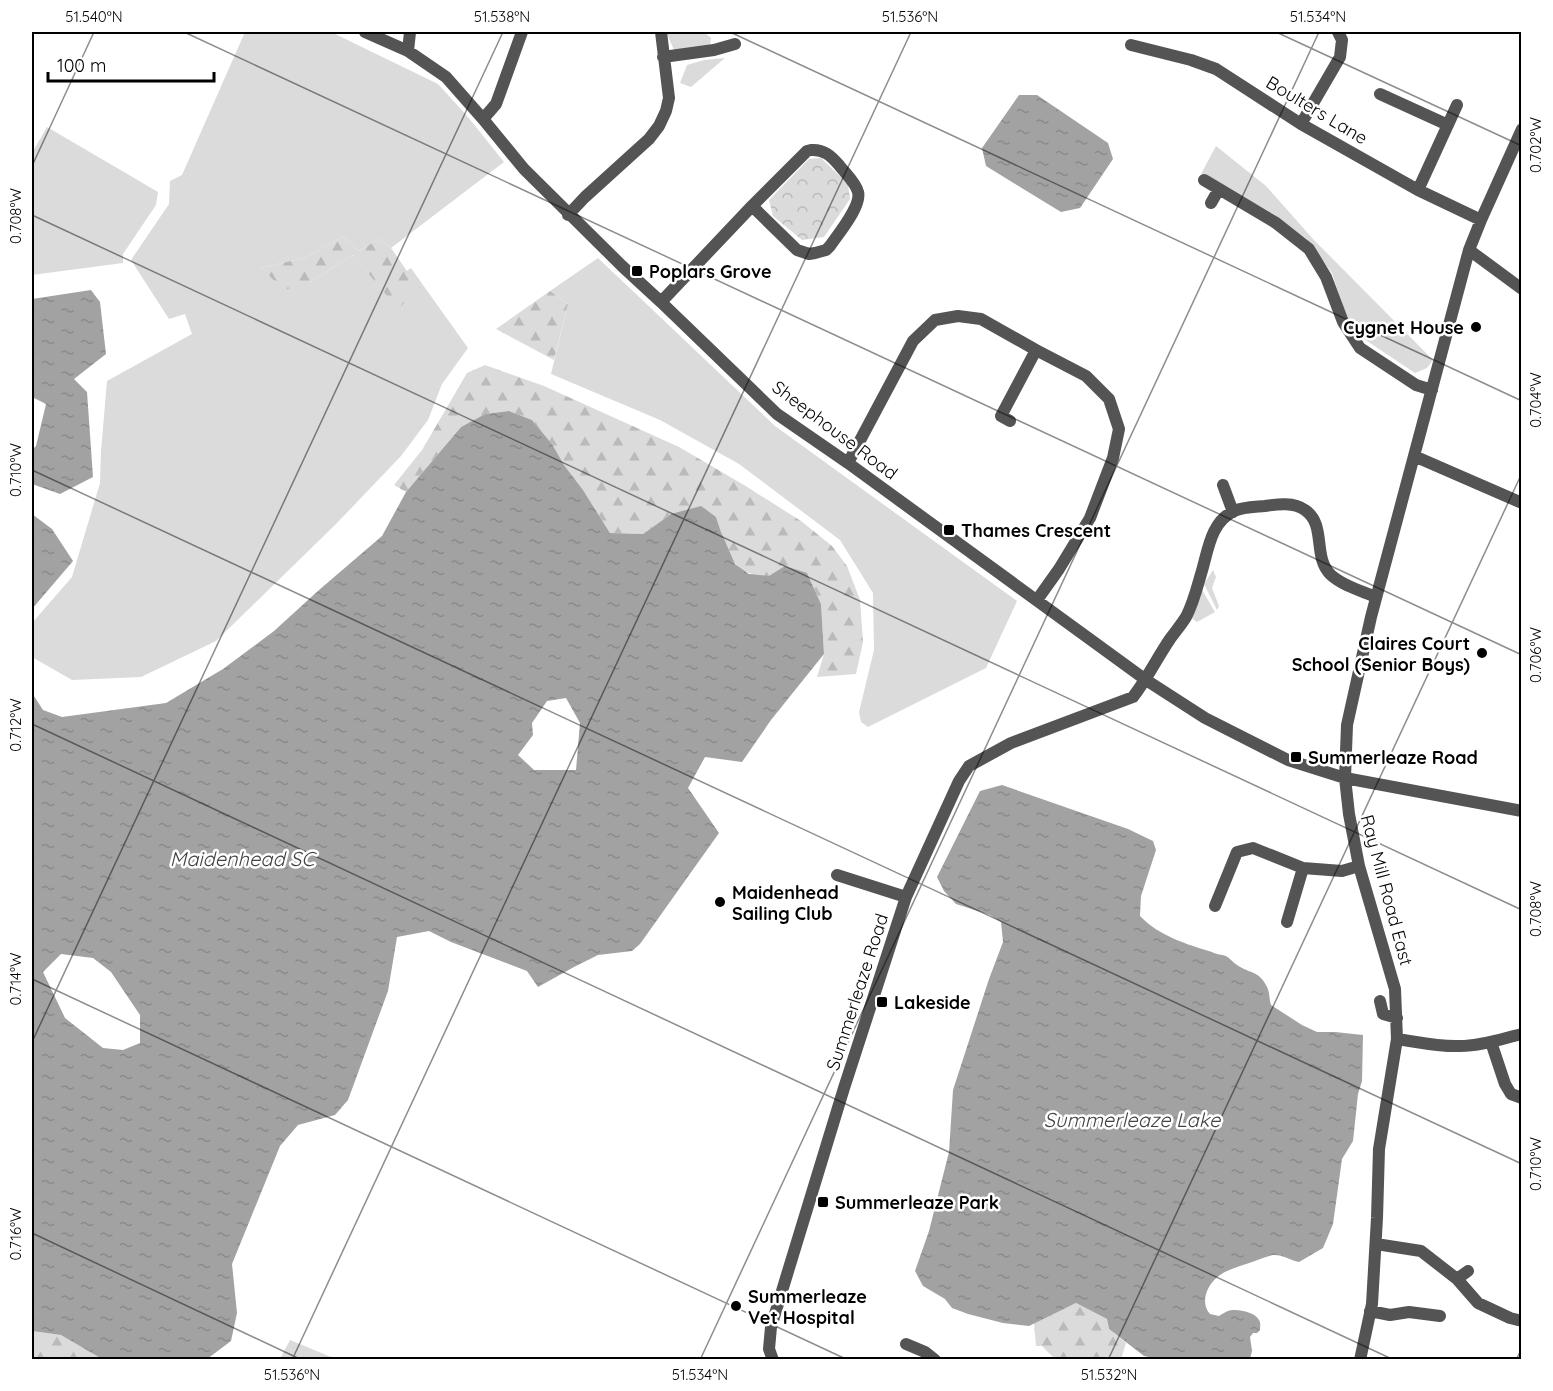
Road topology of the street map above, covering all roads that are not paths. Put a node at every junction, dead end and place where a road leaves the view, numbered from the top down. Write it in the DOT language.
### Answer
graph roads {
  1 [pos="366,32"];
  2 [pos="410,32"];
  3 [pos="522,32"];
  4 [pos="661,32"];
  5 [pos="1338,32"];
  6 [pos="735,44"];
  7 [pos="1131,45"];
  8 [pos="408,51"];
  9 [pos="663,57"];
  10 [pos="1380,94"];
  11 [pos="1456,105"];
  12 [pos="483,119"];
  13 [pos="1301,124"];
  14 [pos="1448,125"];
  15 [pos="1521,129"];
  16 [pos="1204,180"];
  17 [pos="1219,189"];
  18 [pos="1418,190"];
  19 [pos="1211,203"];
  20 [pos="752,206"];
  21 [pos="568,214"];
  22 [pos="1480,220"];
  23 [pos="1469,250"];
  24 [pos="1521,288"];
  25 [pos="661,302"];
  26 [pos="1036,350"];
  27 [pos="1432,390"];
  28 [pos="1002,420"];
  29 [pos="1414,456"];
  30 [pos="848,463"];
  31 [pos="1223,485"];
  32 [pos="1521,503"];
  33 [pos="1233,512"];
  34 [pos="1376,597"];
  35 [pos="1037,600"];
  36 [pos="1146,680"];
  37 [pos="1345,778"];
  38 [pos="1521,811"];
  39 [pos="1359,866"];
  40 [pos="1303,868"];
  41 [pos="837,874"];
  42 [pos="906,897"];
  43 [pos="1215,906"];
  44 [pos="1287,922"];
  45 [pos="1380,1001"];
  46 [pos="1397,1018"];
  47 [pos="1521,1034"];
  48 [pos="1397,1039"];
  49 [pos="1491,1042"];
  50 [pos="1521,1098"];
  51 [pos="1376,1244"];
  52 [pos="1468,1271"];
  53 [pos="1457,1278"];
  54 [pos="1371,1311"];
  55 [pos="1440,1316"];
  56 [pos="1521,1321"];
  57 [pos="906,1344"];
  58 [pos="773,1359"];
  59 [pos="935,1359"];
  60 [pos="1360,1359"];
  1 -- 8 [label="street, Sheephouse Road"];
  2 -- 8 [label="street"];
  3 -- 12 [label="street"];
  4 -- 9 [label="street"];
  5 -- 13 [label="street"];
  6 -- 9 [label="street"];
  7 -- 13 [label="street, Boulters Lane"];
  8 -- 12 [label="street, Sheephouse Road"];
  9 -- 21 [label="street"];
  10 -- 14 [label="street"];
  11 -- 14 [label="street"];
  12 -- 21 [label="street, Sheephouse Road"];
  13 -- 18 [label="street, Boulters Lane"];
  14 -- 18 [label="street"];
  15 -- 22 [label="street, Ray Mill Road East"];
  16 -- 17 [label="street"];
  17 -- 19 [label="street"];
  17 -- 27 [label="street"];
  18 -- 22 [label="street, Boulters Lane"];
  20 -- 20 [label="street"];
  20 -- 25 [label="street"];
  21 -- 25 [label="street, Sheephouse Road"];
  22 -- 23 [label="street, Ray Mill Road East"];
  23 -- 24 [label="street"];
  23 -- 27 [label="street, Ray Mill Road East"];
  25 -- 30 [label="street, Sheephouse Road"];
  26 -- 28 [label="street"];
  26 -- 30 [label="street"];
  26 -- 35 [label="street"];
  27 -- 29 [label="street, Ray Mill Road East"];
  29 -- 32 [label="street"];
  29 -- 34 [label="street, Ray Mill Road East"];
  30 -- 35 [label="street, Sheephouse Road"];
  31 -- 33 [label="street"];
  33 -- 34 [label="street"];
  33 -- 36 [label="street, Summerleaze Road"];
  34 -- 37 [label="street, Ray Mill Road East"];
  35 -- 36 [label="street, Sheephouse Road"];
  36 -- 37 [label="street, Sheephouse Road"];
  36 -- 42 [label="street, Summerleaze Road"];
  37 -- 38 [label="street, Sheephouse Road"];
  37 -- 39 [label="street, Ray Mill Road East"];
  39 -- 40 [label="street"];
  39 -- 46 [label="street, Ray Mill Road East"];
  40 -- 43 [label="street"];
  40 -- 44 [label="street"];
  41 -- 42 [label="street"];
  42 -- 58 [label="street, Summerleaze Road"];
  45 -- 46 [label="street"];
  46 -- 48 [label="street, Ray Mill Road East"];
  47 -- 49 [label="street"];
  48 -- 49 [label="street"];
  48 -- 51 [label="street, Ray Mill Road East"];
  49 -- 50 [label="street"];
  51 -- 53 [label="street"];
  51 -- 54 [label="street, Ray Mill Road East"];
  52 -- 53 [label="street"];
  53 -- 56 [label="street"];
  54 -- 55 [label="street"];
  54 -- 60 [label="street, Ray Mill Road East"];
  57 -- 59 [label="street"];
}
